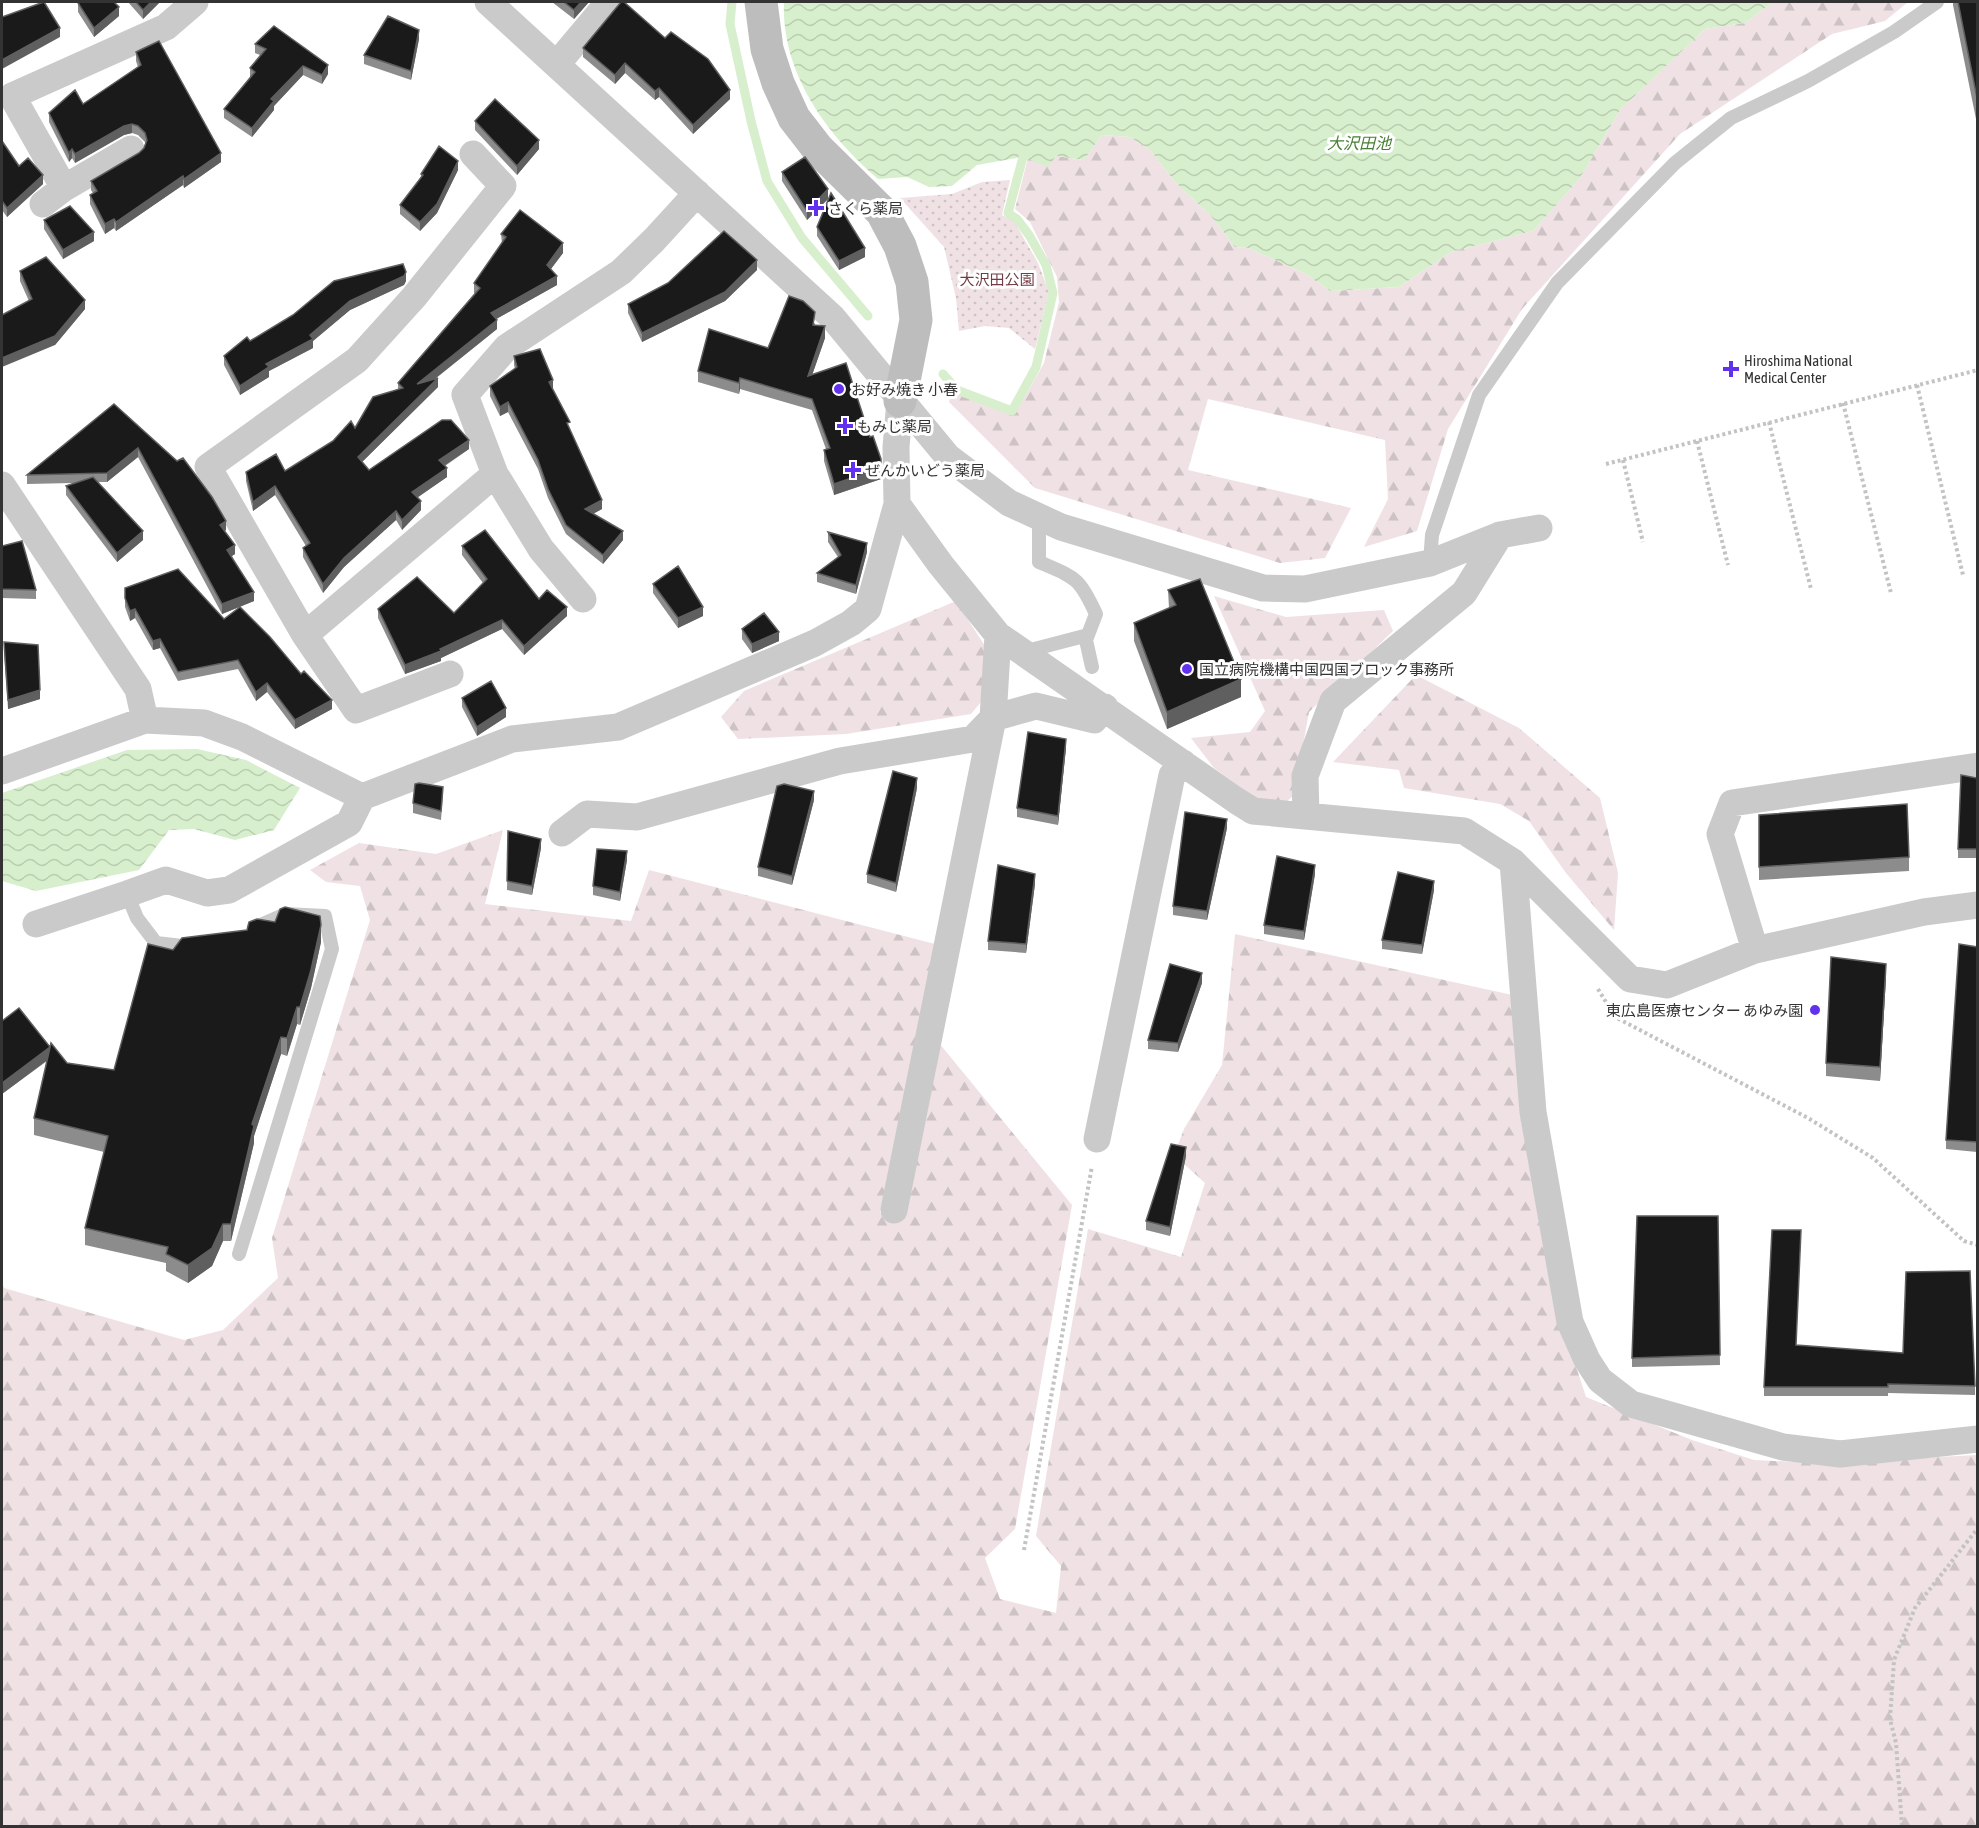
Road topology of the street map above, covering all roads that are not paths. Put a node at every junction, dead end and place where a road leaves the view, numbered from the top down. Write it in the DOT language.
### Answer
graph roads {
  1 [pos="195,2"];
  2 [pos="488,2"];
  3 [pos="609,2"];
  4 [pos="761,2"];
  5 [pos="1937,2"];
  6 [pos="557,64"];
  7 [pos="131,149"];
  8 [pos="473,154"];
  9 [pos="697,193"];
  10 [pos="900,401"];
  11 [pos="495,474"];
  12 [pos="2,484"];
  13 [pos="897,504"];
  14 [pos="1039,517"];
  15 [pos="1539,528"];
  16 [pos="1500,535"];
  17 [pos="1430,563"];
  18 [pos="583,598"];
  19 [pos="305,635"];
  20 [pos="998,635"];
  21 [pos="1088,635"];
  22 [pos="1022,652"];
  23 [pos="1092,667"];
  24 [pos="450,674"];
  25 [pos="1105,707"];
  26 [pos="993,717"];
  27 [pos="145,720"];
  28 [pos="1183,763"];
  29 [pos="1977,766"];
  30 [pos="2,771"];
  31 [pos="362,797"];
  32 [pos="1306,816"];
  33 [pos="562,833"];
  34 [pos="1513,862"];
  35 [pos="127,894"];
  36 [pos="1977,905"];
  37 [pos="36,924"];
  38 [pos="239,934"];
  39 [pos="211,942"];
  40 [pos="1755,950"];
  41 [pos="1097,1139"];
  42 [pos="894,1210"];
  43 [pos="239,1254"];
  44 [pos="1977,1439"];
  1 -- 7 [label="street"];
  2 -- 6 [label="street"];
  3 -- 6 [label="street"];
  4 -- 10 [label="street"];
  5 -- 17 [label="lane"];
  6 -- 9 [label="street"];
  8 -- 19 [label="street"];
  9 -- 10 [label="street"];
  9 -- 11 [label="street"];
  10 -- 13 [label="street"];
  10 -- 14 [label="street"];
  11 -- 18 [label="street"];
  11 -- 19 [label="street"];
  12 -- 27 [label="street"];
  13 -- 20 [label="street"];
  13 -- 31 [label="street"];
  14 -- 17 [label="street"];
  14 -- 21 [label="lane"];
  15 -- 16 [label="street"];
  16 -- 17 [label="street"];
  16 -- 32 [label="street"];
  19 -- 24 [label="street"];
  20 -- 22 [label="street"];
  20 -- 26 [label="street"];
  21 -- 22 [label="lane"];
  21 -- 23 [label="lane"];
  22 -- 25 [label="street"];
  25 -- 26 [label="street"];
  25 -- 28 [label="street"];
  26 -- 33 [label="street"];
  26 -- 42 [label="street"];
  27 -- 30 [label="street"];
  27 -- 31 [label="street"];
  28 -- 32 [label="street"];
  28 -- 41 [label="street"];
  29 -- 40 [label="street"];
  31 -- 35 [label="street"];
  32 -- 34 [label="street"];
  34 -- 40 [label="street"];
  34 -- 44 [label="street"];
  35 -- 37 [label="street"];
  35 -- 39 [label="lane"];
  36 -- 40 [label="street"];
  38 -- 43 [label="lane"];
}
